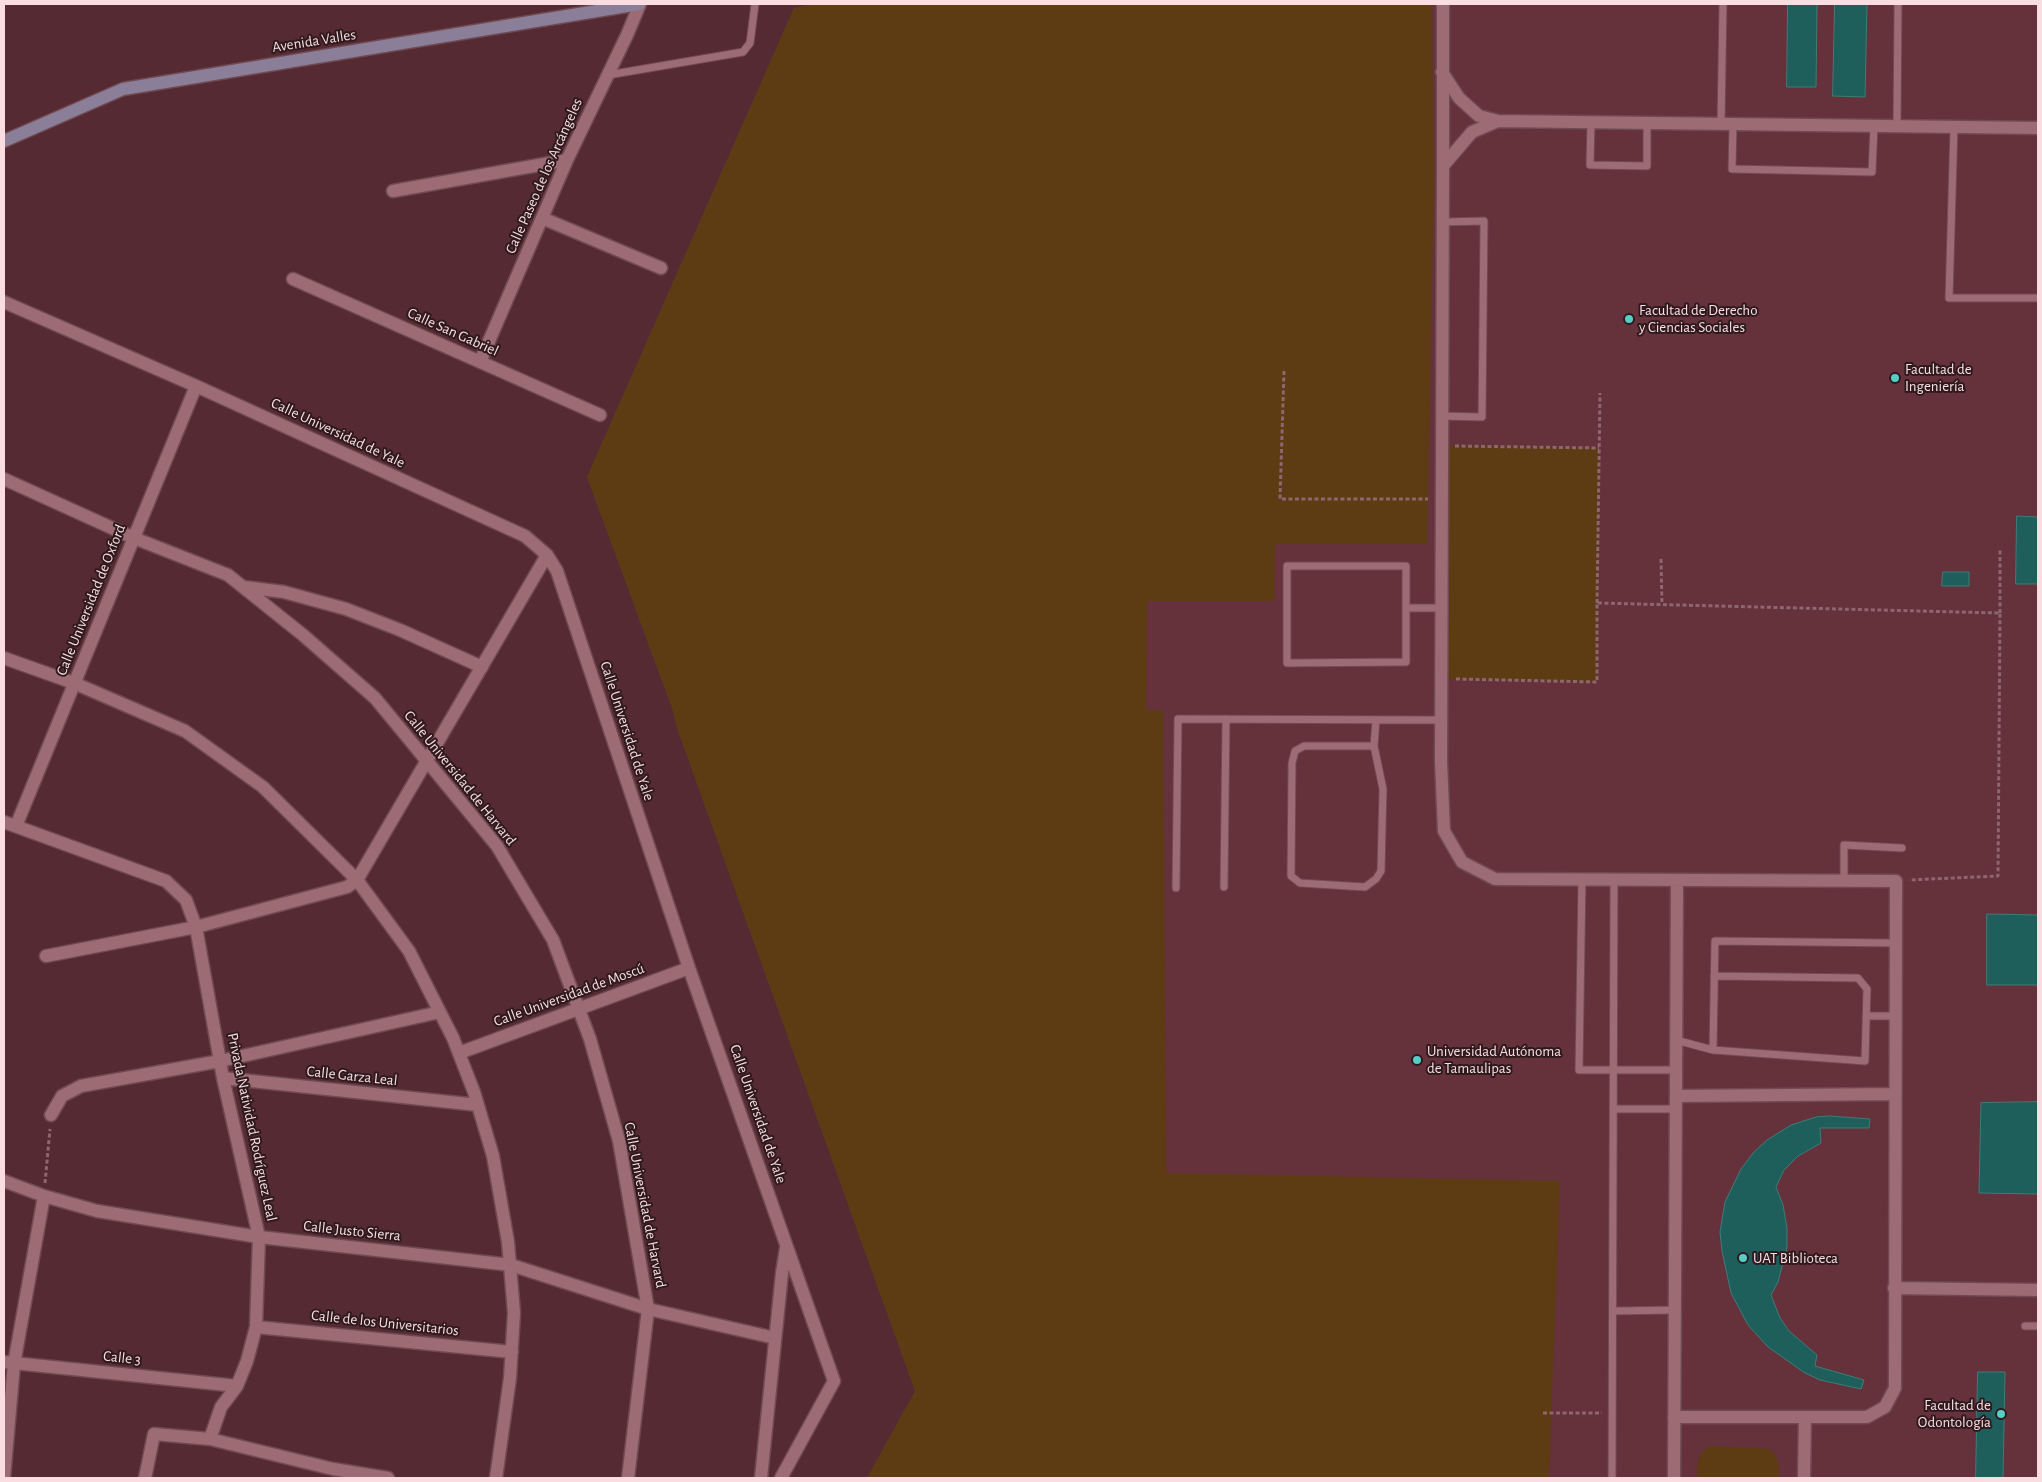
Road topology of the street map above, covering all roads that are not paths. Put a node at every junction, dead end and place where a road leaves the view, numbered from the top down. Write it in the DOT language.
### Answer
graph roads {
  1 [pos="639,4"];
  2 [pos="755,4"];
  3 [pos="1442,4"];
  4 [pos="1722,4"];
  5 [pos="1898,4"];
  6 [pos="1442,72"];
  7 [pos="608,75"];
  8 [pos="1498,121"];
  9 [pos="1591,122"];
  10 [pos="1647,123"];
  11 [pos="1727,124"];
  12 [pos="1874,126"];
  13 [pos="1897,126"];
  14 [pos="1954,127"];
  15 [pos="2038,128"];
  16 [pos="4,140"];
  17 [pos="567,160"];
  18 [pos="1443,166"];
  19 [pos="393,191"];
  20 [pos="542,218"];
  21 [pos="1443,222"];
  22 [pos="661,268"];
  23 [pos="293,279"];
  24 [pos="2038,298"];
  25 [pos="4,302"];
  26 [pos="480,362"];
  27 [pos="196,386"];
  28 [pos="600,415"];
  29 [pos="1442,416"];
  30 [pos="4,479"];
  31 [pos="134,538"];
  32 [pos="547,555"];
  33 [pos="243,587"];
  34 [pos="1406,608"];
  35 [pos="1441,608"];
  36 [pos="4,658"];
  37 [pos="482,667"];
  38 [pos="74,683"];
  39 [pos="1226,719"];
  40 [pos="1376,720"];
  41 [pos="1440,720"];
  42 [pos="1374,746"];
  43 [pos="426,763"];
  44 [pos="10,824"];
  45 [pos="1902,848"];
  46 [pos="1582,879"];
  47 [pos="1614,879"];
  48 [pos="357,880"];
  49 [pos="1677,880"];
  50 [pos="1844,880"];
  51 [pos="1224,887"];
  52 [pos="1176,888"];
  53 [pos="196,927"];
  54 [pos="1896,944"];
  55 [pos="46,956"];
  56 [pos="689,968"];
  57 [pos="1714,976"];
  58 [pos="578,1009"];
  59 [pos="440,1012"];
  60 [pos="1866,1016"];
  61 [pos="1896,1016"];
  62 [pos="1676,1040"];
  63 [pos="1713,1050"];
  64 [pos="459,1053"];
  65 [pos="220,1061"];
  66 [pos="1614,1070"];
  67 [pos="1676,1070"];
  68 [pos="223,1078"];
  69 [pos="1895,1094"];
  70 [pos="1676,1096"];
  71 [pos="478,1105"];
  72 [pos="1613,1109"];
  73 [pos="1676,1109"];
  74 [pos="51,1115"];
  75 [pos="4,1182"];
  76 [pos="44,1196"];
  77 [pos="259,1237"];
  78 [pos="787,1246"];
  79 [pos="511,1265"];
  80 [pos="1894,1288"];
  81 [pos="2038,1290"];
  82 [pos="648,1308"];
  83 [pos="1675,1310"];
  84 [pos="1613,1311"];
  85 [pos="2025,1326"];
  86 [pos="2038,1326"];
  87 [pos="256,1327"];
  88 [pos="775,1338"];
  89 [pos="512,1352"];
  90 [pos="9,1363"];
  91 [pos="237,1386"];
  92 [pos="1674,1417"];
  93 [pos="1805,1418"];
  94 [pos="210,1439"];
  95 [pos="331,1473"];
  96 [pos="4,1478"];
  97 [pos="145,1478"];
  98 [pos="388,1478"];
  99 [pos="496,1478"];
  100 [pos="628,1478"];
  101 [pos="761,1478"];
  102 [pos="781,1478"];
  103 [pos="1612,1478"];
  104 [pos="1674,1478"];
  105 [pos="1804,1478"];
  1 -- 7 [label="street, Calle Paseo de los Arcángeles"];
  1 -- 16 [label="main road, Avenida Valles"];
  2 -- 7 [label="lane"];
  3 -- 6 [label="street"];
  4 -- 11 [label="lane"];
  5 -- 13 [label="lane"];
  6 -- 8 [label="street"];
  6 -- 18 [label="street"];
  7 -- 17 [label="street, Calle Paseo de los Arcángeles"];
  8 -- 9 [label="street"];
  8 -- 18 [label="street"];
  9 -- 10 [label="street"];
  9 -- 10 [label="lane"];
  10 -- 11 [label="street"];
  11 -- 12 [label="street"];
  11 -- 12 [label="lane"];
  12 -- 13 [label="street"];
  13 -- 14 [label="street"];
  14 -- 15 [label="street"];
  14 -- 24 [label="lane"];
  17 -- 19 [label="street"];
  17 -- 20 [label="street, Calle Paseo de los Arcángeles"];
  18 -- 21 [label="street"];
  20 -- 22 [label="street"];
  20 -- 26 [label="street, Calle Paseo de los Arcángeles"];
  21 -- 29 [label="street"];
  21 -- 29 [label="lane"];
  23 -- 26 [label="street, Calle San Gabriel"];
  25 -- 27 [label="street, Calle Universidad de Yale"];
  26 -- 28 [label="street, Calle San Gabriel"];
  27 -- 31 [label="street, Calle Universidad de Oxford"];
  27 -- 32 [label="street, Calle Universidad de Yale"];
  29 -- 35 [label="street"];
  30 -- 31 [label="street, Calle Universidad de Harvard"];
  31 -- 33 [label="street, Calle Universidad de Harvard"];
  31 -- 38 [label="street, Calle Universidad de Oxford"];
  32 -- 37 [label="street"];
  32 -- 56 [label="street, Calle Universidad de Yale"];
  33 -- 37 [label="street, Calle Universidad de Harvard"];
  33 -- 43 [label="street, Calle Universidad de Harvard"];
  34 -- 34 [label="lane"];
  34 -- 35 [label="lane"];
  35 -- 41 [label="street"];
  36 -- 38 [label="street"];
  37 -- 43 [label="street"];
  38 -- 44 [label="street, Calle Universidad de Oxford"];
  38 -- 48 [label="street"];
  39 -- 40 [label="lane"];
  39 -- 51 [label="lane"];
  39 -- 52 [label="lane"];
  40 -- 41 [label="lane"];
  40 -- 42 [label="lane"];
  41 -- 46 [label="street"];
  42 -- 42 [label="lane"];
  43 -- 48 [label="street"];
  43 -- 58 [label="street, Calle Universidad de Harvard"];
  44 -- 53 [label="street, Privada Natividad Rodríguez Leal"];
  45 -- 50 [label="lane"];
  46 -- 47 [label="street"];
  46 -- 66 [label="lane"];
  47 -- 49 [label="street"];
  47 -- 66 [label="lane"];
  48 -- 53 [label="street"];
  48 -- 59 [label="street"];
  49 -- 50 [label="street"];
  49 -- 62 [label="street"];
  50 -- 54 [label="street"];
  53 -- 55 [label="street"];
  53 -- 65 [label="street, Privada Natividad Rodríguez Leal"];
  54 -- 57 [label="lane"];
  54 -- 61 [label="street"];
  56 -- 58 [label="street, Calle Universidad de Moscú"];
  56 -- 78 [label="street, Calle Universidad de Yale"];
  57 -- 60 [label="lane"];
  57 -- 63 [label="lane"];
  58 -- 64 [label="street, Calle Universidad de Moscú"];
  58 -- 82 [label="street, Calle Universidad de Harvard"];
  59 -- 64 [label="street"];
  59 -- 65 [label="street"];
  60 -- 61 [label="lane"];
  60 -- 63 [label="lane"];
  61 -- 69 [label="street"];
  62 -- 63 [label="lane"];
  62 -- 67 [label="street"];
  64 -- 71 [label="street"];
  65 -- 68 [label="street, Privada Natividad Rodríguez Leal"];
  65 -- 74 [label="street"];
  66 -- 67 [label="lane"];
  66 -- 72 [label="lane"];
  67 -- 70 [label="street"];
  68 -- 71 [label="street, Calle Garza Leal"];
  68 -- 77 [label="street, Privada Natividad Rodríguez Leal"];
  69 -- 70 [label="street"];
  69 -- 80 [label="street"];
  70 -- 73 [label="street"];
  71 -- 79 [label="street"];
  72 -- 73 [label="lane"];
  72 -- 84 [label="lane"];
  73 -- 83 [label="street"];
  75 -- 76 [label="street, Calle Justo Sierra"];
  76 -- 77 [label="street, Calle Justo Sierra"];
  76 -- 90 [label="street"];
  77 -- 79 [label="street, Calle Justo Sierra"];
  77 -- 87 [label="street, Privada Natividad Rodríguez Leal"];
  78 -- 88 [label="street"];
  78 -- 102 [label="street, Calle Universidad de Yale"];
  79 -- 82 [label="street, Calle Justo Sierra"];
  79 -- 89 [label="street"];
  80 -- 81 [label="street"];
  80 -- 93 [label="street"];
  82 -- 88 [label="street, Calle Justo Sierra"];
  82 -- 100 [label="street, Calle Universidad de Harvard"];
  83 -- 84 [label="lane"];
  83 -- 92 [label="street"];
  84 -- 103 [label="lane"];
  85 -- 86 [label="lane"];
  87 -- 89 [label="street, Calle de los Universitarios"];
  87 -- 91 [label="street, Privada Natividad Rodríguez Leal"];
  88 -- 101 [label="street"];
  89 -- 99 [label="street"];
  90 -- 91 [label="street, Calle 3"];
  90 -- 96 [label="street"];
  91 -- 94 [label="street, Privada Natividad Rodríguez Leal"];
  92 -- 93 [label="street"];
  92 -- 104 [label="street"];
  93 -- 105 [label="street"];
  94 -- 95 [label="street"];
  94 -- 97 [label="street"];
  95 -- 98 [label="street"];
}
